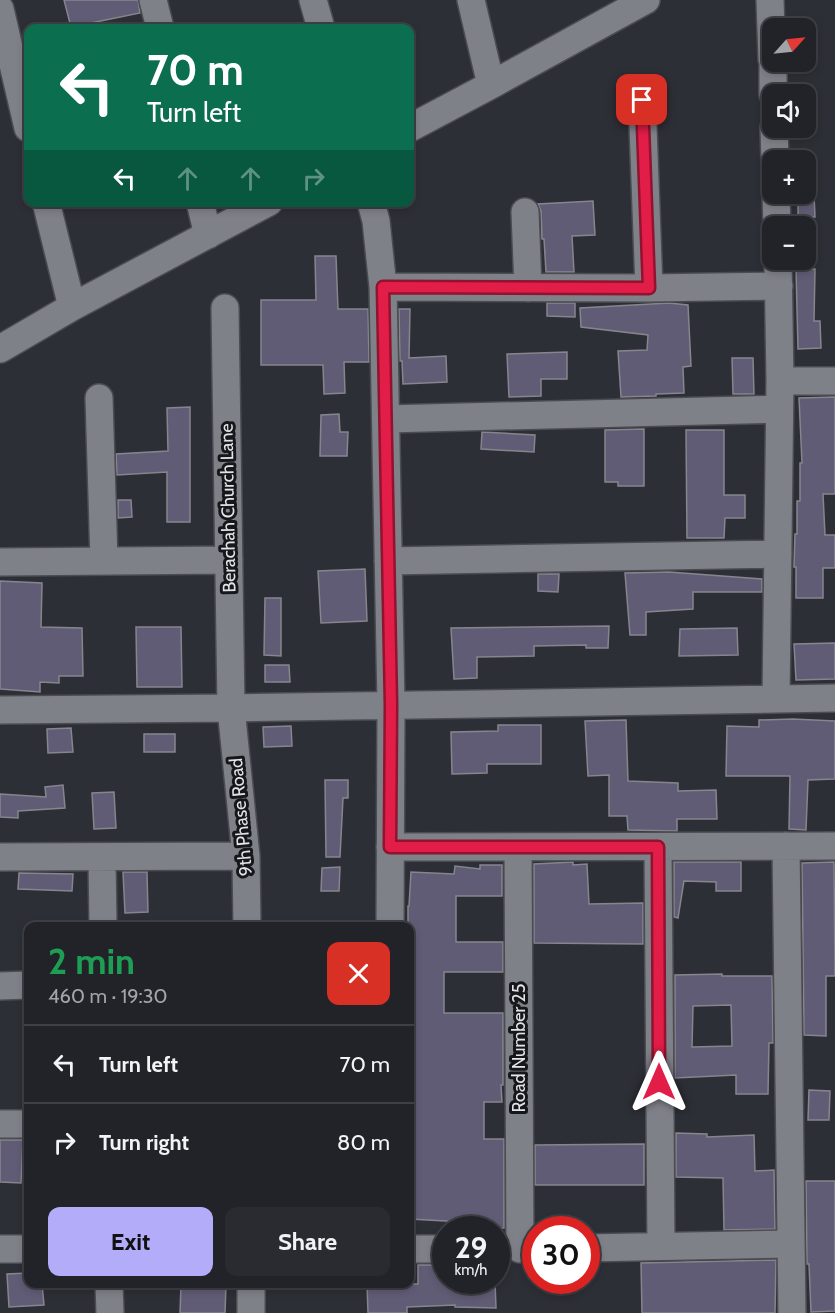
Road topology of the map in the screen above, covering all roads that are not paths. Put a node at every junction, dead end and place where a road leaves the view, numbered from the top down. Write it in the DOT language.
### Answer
graph roads {
  1 [pos="153,0"];
  2 [pos="313,0"];
  3 [pos="471,0"];
  4 [pos="770,0"];
  5 [pos="634,3"];
  6 [pos="0,9"];
  7 [pos="771,18"];
  8 [pos="159,24"];
  9 [pos="320,24"];
  10 [pos="491,85"];
  11 [pos="642,100"];
  12 [pos="24,111"];
  13 [pos="414,126"];
  14 [pos="47,207"];
  15 [pos="201,207"];
  16 [pos="260,207"];
  17 [pos="372,207"];
  18 [pos="525,212"];
  19 [pos="208,236"];
  20 [pos="778,270"];
  21 [pos="779,286"];
  22 [pos="383,287"];
  23 [pos="528,288"];
  24 [pos="649,288"];
  25 [pos="72,307"];
  26 [pos="225,308"];
  27 [pos="0,349"];
  28 [pos="780,381"];
  29 [pos="835,381"];
  30 [pos="99,398"];
  31 [pos="779,409"];
  32 [pos="386,419"];
  33 [pos="778,554"];
  34 [pos="229,560"];
  35 [pos="104,561"];
  36 [pos="388,561"];
  37 [pos="0,562"];
  38 [pos="835,698"];
  39 [pos="776,699"];
  40 [pos="391,705"];
  41 [pos="231,708"];
  42 [pos="0,710"];
  43 [pos="786,846"];
  44 [pos="835,846"];
  45 [pos="390,847"];
  46 [pos="518,847"];
  47 [pos="658,847"];
  48 [pos="246,856"];
  49 [pos="0,857"];
  50 [pos="102,857"];
  51 [pos="103,922"];
  52 [pos="247,922"];
  53 [pos="390,922"];
  54 [pos="24,985"];
  55 [pos="0,986"];
  56 [pos="24,1124"];
  57 [pos="0,1125"];
  58 [pos="791,1244"];
  59 [pos="661,1246"];
  60 [pos="600,1248"];
  61 [pos="0,1249"];
  62 [pos="24,1249"];
  63 [pos="414,1249"];
  64 [pos="432,1249"];
  65 [pos="517,1249"];
  66 [pos="109,1288"];
  67 [pos="251,1288"];
  68 [pos="110,1313"];
  69 [pos="251,1313"];
  70 [pos="792,1313"];
  1 -- 8 [label="street"];
  2 -- 9 [label="street"];
  3 -- 10 [label="street"];
  4 -- 7 [label="street"];
  5 -- 10 [label="street"];
  6 -- 12 [label="street"];
  10 -- 13 [label="street"];
  11 -- 24 [label="street"];
  14 -- 25 [label="street"];
  15 -- 19 [label="street"];
  16 -- 19 [label="street"];
  17 -- 22 [label="street"];
  18 -- 23 [label="street"];
  19 -- 25 [label="street"];
  20 -- 21 [label="street"];
  21 -- 24 [label="street"];
  21 -- 28 [label="street"];
  22 -- 23 [label="street"];
  22 -- 32 [label="street"];
  23 -- 24 [label="street"];
  25 -- 27 [label="street"];
  26 -- 34 [label="street, Berachah Church Lane"];
  28 -- 29 [label="street"];
  28 -- 31 [label="street"];
  30 -- 35 [label="street"];
  31 -- 32 [label="street"];
  31 -- 33 [label="street"];
  32 -- 36 [label="street"];
  33 -- 36 [label="street"];
  33 -- 39 [label="street"];
  34 -- 35 [label="street"];
  34 -- 41 [label="street, Berachah Church Lane"];
  35 -- 37 [label="street"];
  36 -- 40 [label="street"];
  38 -- 39 [label="street"];
  39 -- 40 [label="street"];
  40 -- 41 [label="street"];
  40 -- 45 [label="street"];
  41 -- 42 [label="street"];
  41 -- 48 [label="street, 9th Phase Road"];
  43 -- 44 [label="street"];
  43 -- 47 [label="street"];
  43 -- 58 [label="street"];
  45 -- 46 [label="street"];
  45 -- 53 [label="street"];
  46 -- 47 [label="street"];
  46 -- 65 [label="street, Road Number 25"];
  47 -- 59 [label="street"];
  48 -- 50 [label="street"];
  48 -- 52 [label="street, 9th Phase Road"];
  49 -- 50 [label="street"];
  50 -- 51 [label="street"];
  54 -- 55 [label="street"];
  56 -- 57 [label="street"];
  58 -- 59 [label="street"];
  58 -- 70 [label="street"];
  59 -- 60 [label="street"];
  61 -- 62 [label="street"];
  63 -- 64 [label="street"];
  66 -- 68 [label="street"];
  67 -- 69 [label="street"];
}
